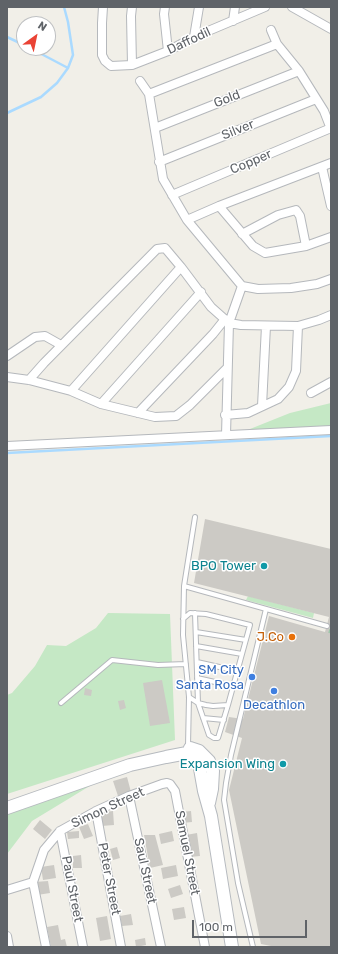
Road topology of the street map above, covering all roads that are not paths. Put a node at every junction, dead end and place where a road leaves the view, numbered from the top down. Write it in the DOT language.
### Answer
graph roads {
  1 [pos="103,7"];
  2 [pos="132,7"];
  3 [pos="165,7"];
  4 [pos="199,7"];
  5 [pos="236,7"];
  6 [pos="265,7"];
  7 [pos="292,7"];
  8 [pos="233,21"];
  9 [pos="331,29"];
  10 [pos="271,30"];
  11 [pos="194,37"];
  12 [pos="277,44"];
  13 [pos="168,51"];
  14 [pos="132,65"];
  15 [pos="299,71"];
  16 [pos="140,81"];
  17 [pos="150,94"];
  18 [pos="316,99"];
  19 [pos="155,128"];
  20 [pos="331,129"];
  21 [pos="159,162"];
  22 [pos="331,163"];
  23 [pos="322,167"];
  24 [pos="172,195"];
  25 [pos="219,206"];
  26 [pos="331,206"];
  27 [pos="187,220"];
  28 [pos="242,234"];
  29 [pos="331,237"];
  30 [pos="306,246"];
  31 [pos="181,267"];
  32 [pos="331,279"];
  33 [pos="242,286"];
  34 [pos="201,292"];
  35 [pos="331,315"];
  36 [pos="227,321"];
  37 [pos="266,326"];
  38 [pos="298,326"];
  39 [pos="61,345"];
  40 [pos="7,356"];
  41 [pos="227,368"];
  42 [pos="7,377"];
  43 [pos="29,380"];
  44 [pos="331,382"];
  45 [pos="71,391"];
  46 [pos="311,394"];
  47 [pos="101,404"];
  48 [pos="262,406"];
  49 [pos="138,413"];
  50 [pos="226,415"];
  51 [pos="331,430"];
  52 [pos="226,435"];
  53 [pos="7,446"];
  54 [pos="195,517"];
  55 [pos="184,586"];
  56 [pos="266,609"];
  57 [pos="195,613"];
  58 [pos="183,619"];
  59 [pos="329,626"];
  60 [pos="196,632"];
  61 [pos="246,640"];
  62 [pos="196,646"];
  63 [pos="242,654"];
  64 [pos="197,662"];
  65 [pos="186,664"];
  66 [pos="237,671"];
  67 [pos="198,678"];
  68 [pos="233,686"];
  69 [pos="189,697"];
  70 [pos="61,703"];
  71 [pos="198,703"];
  72 [pos="228,705"];
  73 [pos="203,718"];
  74 [pos="224,720"];
  75 [pos="187,750"];
  76 [pos="170,784"];
  77 [pos="44,792"];
  78 [pos="129,796"];
  79 [pos="7,803"];
  80 [pos="7,808"];
  81 [pos="96,811"];
  82 [pos="60,831"];
  83 [pos="33,882"];
  84 [pos="7,890"];
  85 [pos="7,936"];
  86 [pos="9,947"];
  87 [pos="46,947"];
  88 [pos="83,947"];
  89 [pos="122,947"];
  90 [pos="161,947"];
  91 [pos="205,947"];
  92 [pos="232,947"];
  93 [pos="253,947"];
  1 -- 14 [label="street, Daffodil"];
  2 -- 14 [label="street"];
  3 -- 13 [label="street"];
  4 -- 11 [label="street"];
  5 -- 8 [label="street"];
  6 -- 8 [label="street, Daffodil"];
  7 -- 9 [label="street"];
  8 -- 11 [label="street, Daffodil"];
  10 -- 12 [label="street"];
  11 -- 13 [label="street, Daffodil"];
  12 -- 15 [label="street"];
  12 -- 17 [label="street"];
  13 -- 14 [label="street, Daffodil"];
  15 -- 18 [label="street"];
  15 -- 19 [label="street, Gold"];
  16 -- 17 [label="street"];
  17 -- 19 [label="street"];
  18 -- 20 [label="street"];
  18 -- 21 [label="street, Silver"];
  19 -- 21 [label="street"];
  20 -- 24 [label="street, Copper"];
  21 -- 24 [label="street"];
  22 -- 23 [label="street"];
  23 -- 25 [label="street"];
  23 -- 26 [label="street"];
  24 -- 27 [label="street"];
  25 -- 27 [label="street"];
  25 -- 28 [label="street"];
  27 -- 33 [label="street"];
  28 -- 30 [label="street"];
  28 -- 30 [label="street"];
  29 -- 30 [label="street"];
  31 -- 34 [label="street"];
  31 -- 39 [label="street"];
  31 -- 45 [label="street"];
  32 -- 33 [label="street"];
  33 -- 36 [label="street"];
  34 -- 36 [label="street"];
  34 -- 47 [label="street"];
  35 -- 38 [label="street"];
  36 -- 37 [label="street"];
  36 -- 41 [label="street"];
  36 -- 49 [label="street"];
  37 -- 38 [label="street"];
  37 -- 48 [label="street"];
  38 -- 48 [label="street"];
  39 -- 40 [label="street"];
  39 -- 43 [label="street"];
  41 -- 49 [label="street"];
  41 -- 50 [label="street"];
  42 -- 43 [label="street"];
  43 -- 45 [label="street"];
  44 -- 46 [label="street"];
  45 -- 47 [label="street"];
  47 -- 49 [label="street"];
  48 -- 50 [label="street"];
  50 -- 52 [label="street"];
  51 -- 52 [label="street"];
  52 -- 53 [label="street"];
  54 -- 55 [label="lane"];
  55 -- 56 [label="lane"];
  55 -- 58 [label="lane"];
  56 -- 59 [label="lane"];
  56 -- 93 [label="lane"];
  57 -- 58 [label="lane"];
  57 -- 60 [label="lane"];
  57 -- 61 [label="lane"];
  58 -- 65 [label="lane"];
  60 -- 61 [label="lane"];
  60 -- 62 [label="lane"];
  61 -- 63 [label="lane"];
  62 -- 63 [label="lane"];
  62 -- 64 [label="lane"];
  63 -- 66 [label="lane"];
  64 -- 66 [label="lane"];
  64 -- 67 [label="lane"];
  65 -- 69 [label="lane"];
  65 -- 70 [label="lane"];
  66 -- 68 [label="lane"];
  67 -- 68 [label="lane"];
  67 -- 71 [label="lane"];
  68 -- 72 [label="lane"];
  69 -- 71 [label="lane"];
  69 -- 75 [label="lane"];
  71 -- 72 [label="lane"];
  71 -- 73 [label="lane"];
  72 -- 74 [label="lane"];
  73 -- 74 [label="lane"];
  73 -- 74 [label="lane"];
  75 -- 77 [label="main road"];
  75 -- 92 [label="main road"];
  76 -- 78 [label="street, Simon Street"];
  76 -- 91 [label="street, Samuel Street"];
  77 -- 79 [label="main road"];
  77 -- 80 [label="main road"];
  78 -- 81 [label="street, Simon Street"];
  78 -- 90 [label="street, Saul Street"];
  81 -- 82 [label="street, Simon Street"];
  81 -- 89 [label="street, Peter Street"];
  82 -- 83 [label="street, Simon Street"];
  82 -- 88 [label="street, Paul Street"];
  83 -- 84 [label="street"];
  83 -- 87 [label="street"];
  85 -- 86 [label="street"];
}
